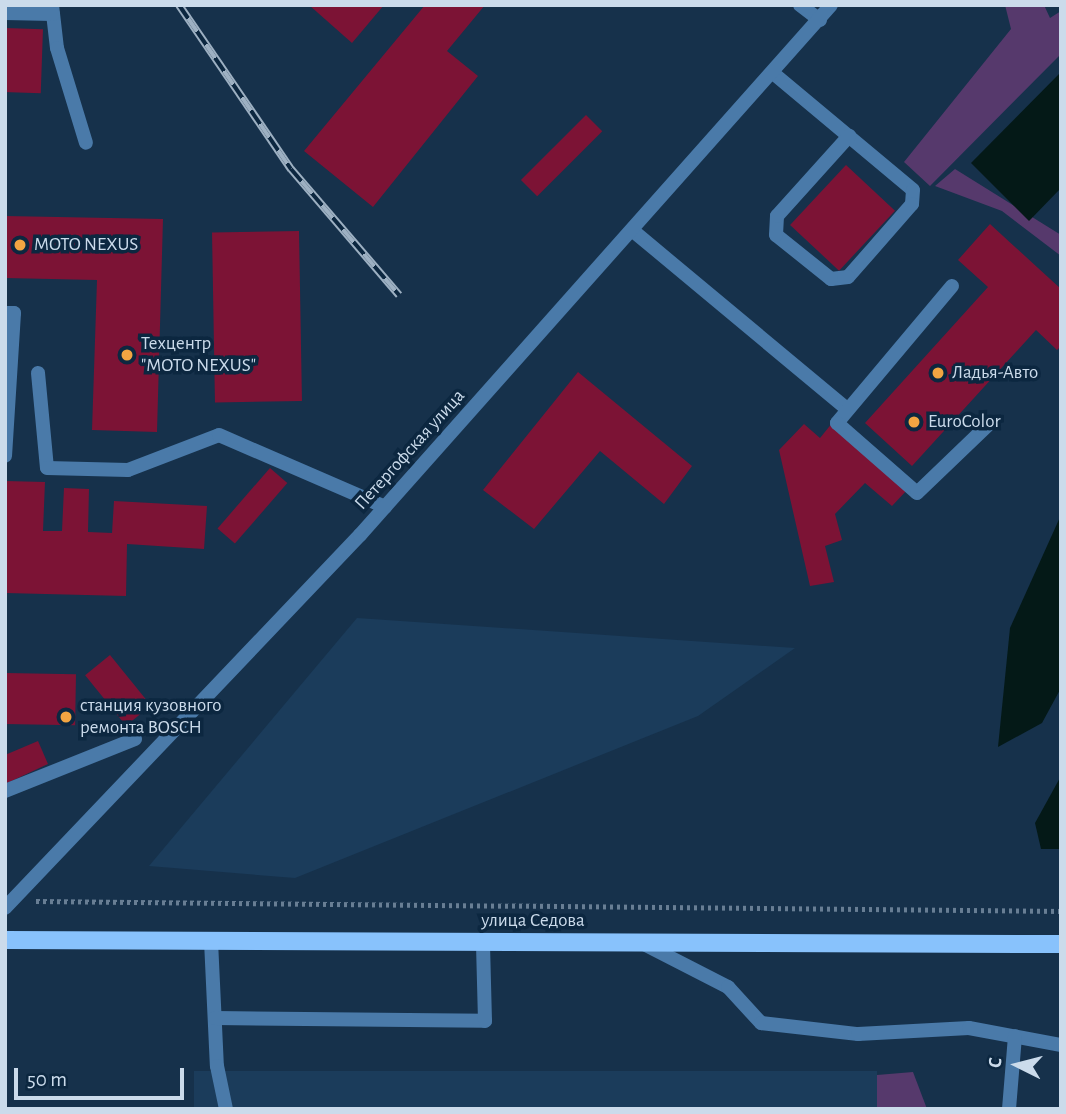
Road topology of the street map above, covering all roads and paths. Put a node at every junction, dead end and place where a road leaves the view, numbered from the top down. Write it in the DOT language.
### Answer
graph roads {
  1 [pos="800,5"];
  2 [pos="831,5"];
  3 [pos="52,10"];
  4 [pos="5,13"];
  5 [pos="820,20"];
  6 [pos="773,73"];
  7 [pos="849,136"];
  8 [pos="86,143"];
  9 [pos="632,230"];
  10 [pos="952,286"];
  11 [pos="5,313"];
  12 [pos="38,373"];
  13 [pos="847,409"];
  14 [pos="988,425"];
  15 [pos="5,456"];
  16 [pos="385,507"];
  17 [pos="122,732"];
  18 [pos="135,739"];
  19 [pos="156,750"];
  20 [pos="5,790"];
  21 [pos="8,905"];
  22 [pos="1061,911"];
  23 [pos="5,940"];
  24 [pos="212,941"];
  25 [pos="483,942"];
  26 [pos="641,942"];
  27 [pos="1061,944"];
  28 [pos="215,1018"];
  29 [pos="1015,1036"];
  30 [pos="1061,1045"];
  31 [pos="226,1109"];
  32 [pos="1009,1109"];
  1 -- 5 [label="street"];
  2 -- 5 [label="street, Петергофская улица"];
  3 -- 4 [label="street"];
  3 -- 8 [label="street"];
  5 -- 6 [label="street, Петергофская улица"];
  6 -- 7 [label="street"];
  6 -- 9 [label="street, Петергофская улица"];
  9 -- 13 [label="street"];
  9 -- 16 [label="street, Петергофская улица"];
  10 -- 13 [label="street"];
  11 -- 15 [label="street"];
  12 -- 16 [label="street"];
  13 -- 14 [label="street"];
  16 -- 19 [label="street, Петергофская улица"];
  17 -- 18 [label="street"];
  18 -- 19 [label="street"];
  18 -- 20 [label="street"];
  19 -- 21 [label="street, Петергофская улица"];
  21 -- 22 [label="path"];
  23 -- 24 [label="main road, улица Седова"];
  24 -- 25 [label="main road, улица Седова"];
  24 -- 28 [label="street"];
  25 -- 26 [label="main road, улица Седова"];
  25 -- 28 [label="street"];
  26 -- 27 [label="main road, улица Седова"];
  26 -- 29 [label="street"];
  28 -- 31 [label="street"];
  29 -- 30 [label="street"];
  29 -- 32 [label="street"];
}
